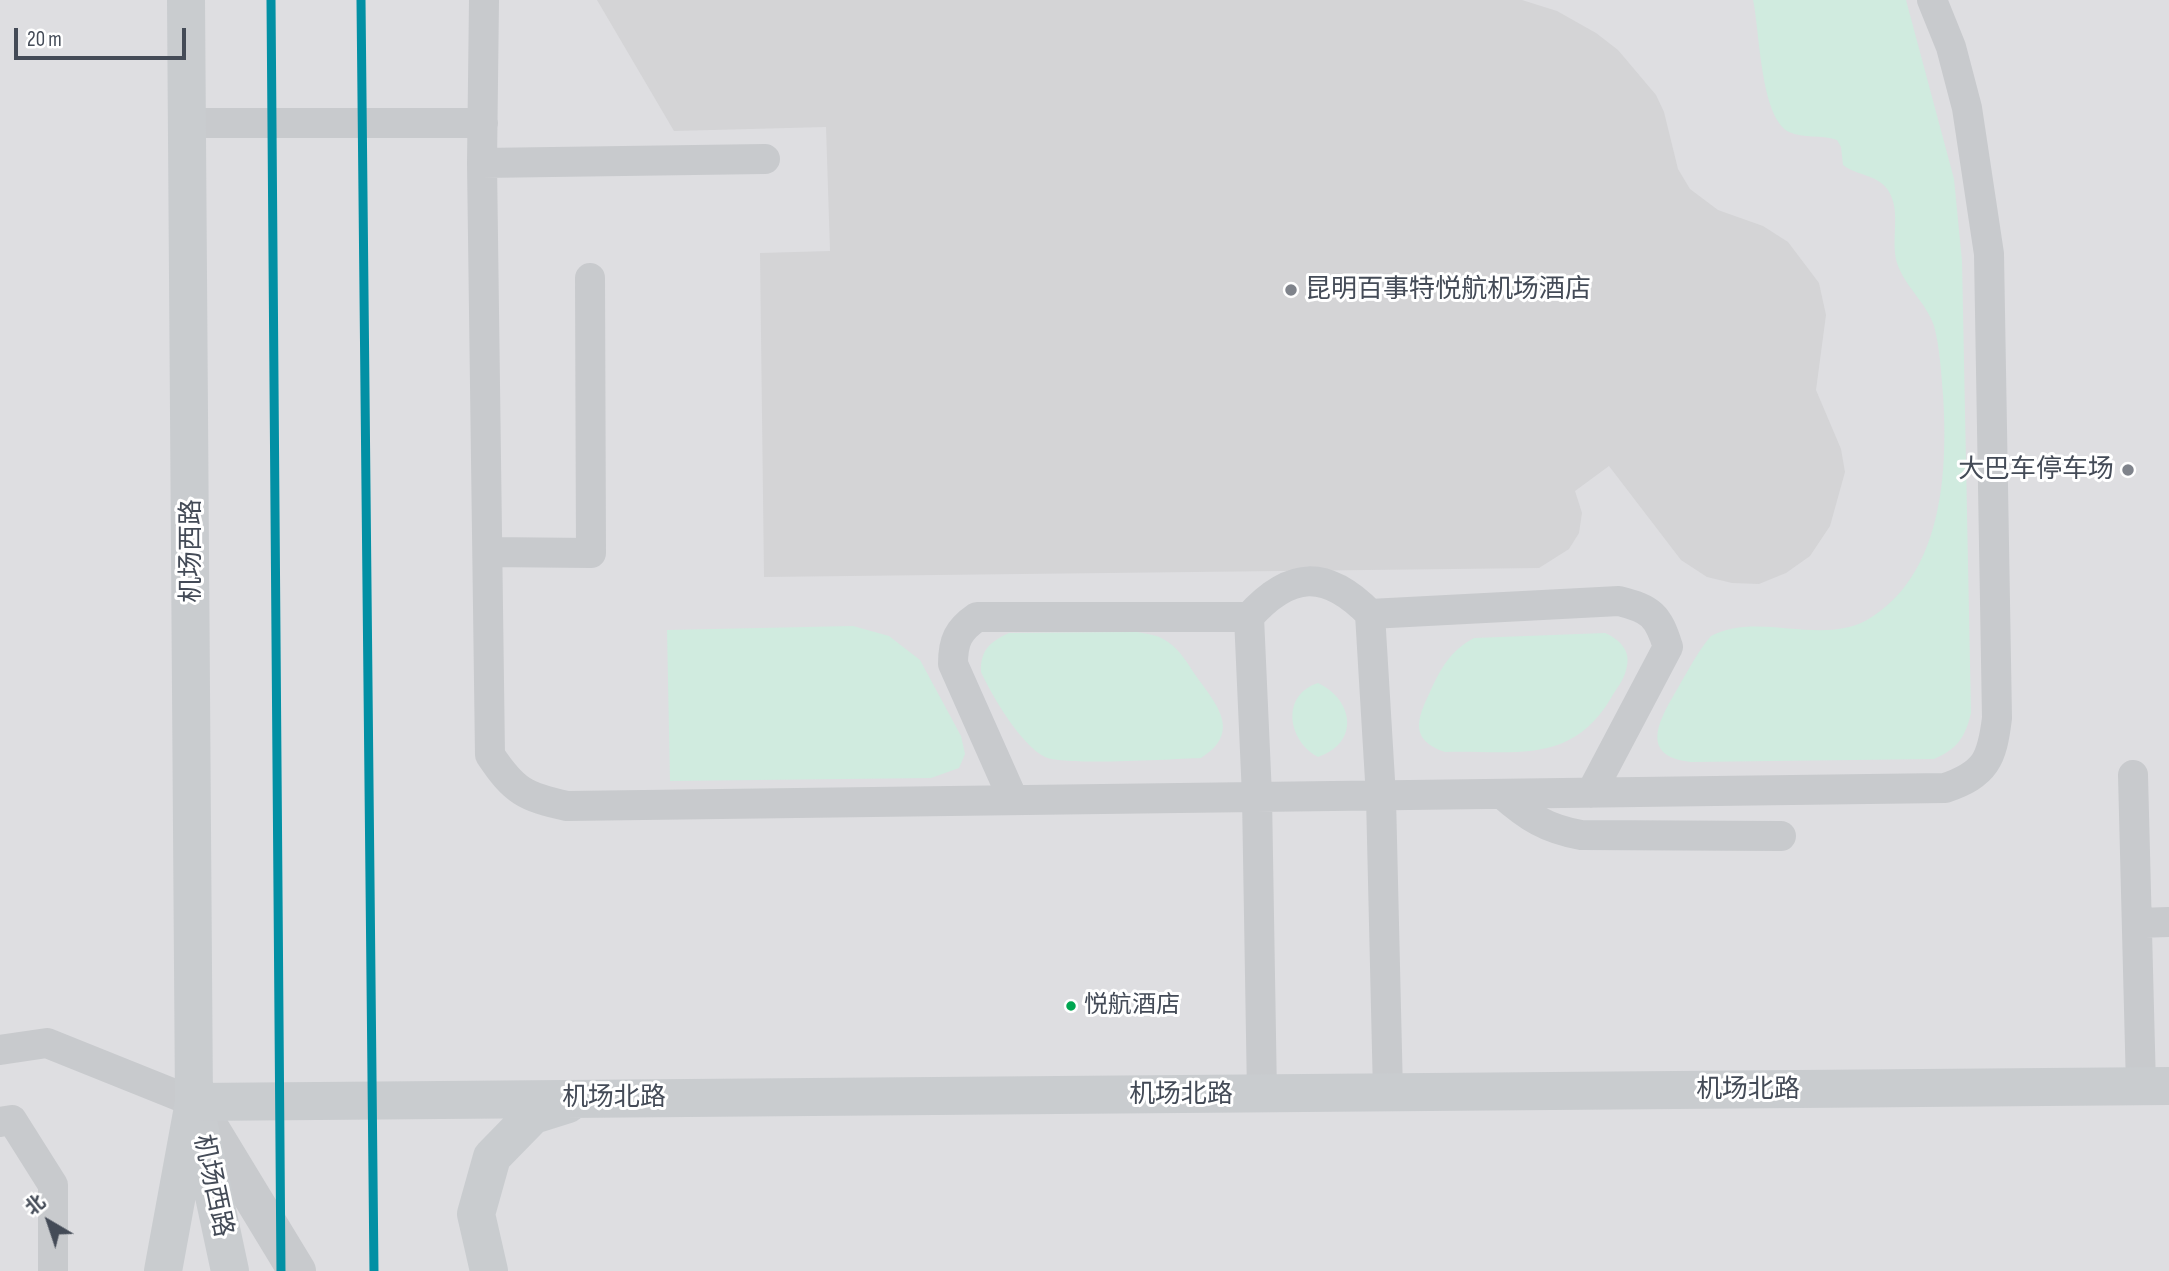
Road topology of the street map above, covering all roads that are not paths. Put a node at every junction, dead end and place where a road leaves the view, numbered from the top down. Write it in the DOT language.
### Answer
graph roads {
  1 [pos="186,0"];
  2 [pos="485,0"];
  3 [pos="1932,0"];
  4 [pos="187,123"];
  5 [pos="483,123"];
  6 [pos="765,159"];
  7 [pos="482,163"];
  8 [pos="590,278"];
  9 [pos="488,552"];
  10 [pos="1370,614"];
  11 [pos="1249,617"];
  12 [pos="2133,775"];
  13 [pos="1591,793"];
  14 [pos="1502,794"];
  15 [pos="1257,796"];
  16 [pos="1381,797"];
  17 [pos="1013,799"];
  18 [pos="1782,836"];
  19 [pos="2169,922"];
  20 [pos="2137,923"];
  21 [pos="0,1049"];
  22 [pos="2155,1087"];
  23 [pos="1388,1093"];
  24 [pos="1262,1095"];
  25 [pos="590,1098"];
  26 [pos="194,1102"];
  27 [pos="0,1122"];
  28 [pos="53,1271"];
  29 [pos="163,1271"];
  30 [pos="230,1271"];
  31 [pos="297,1271"];
  32 [pos="489,1271"];
  1 -- 4 [label="main road, 机场西路"];
  2 -- 5 [label="lane"];
  3 -- 13 [label="lane"];
  4 -- 5 [label="lane"];
  4 -- 26 [label="main road, 机场西路"];
  5 -- 7 [label="lane"];
  6 -- 7 [label="lane"];
  7 -- 9 [label="lane"];
  8 -- 9 [label="lane"];
  9 -- 17 [label="lane"];
  10 -- 11 [label="lane"];
  10 -- 13 [label="lane"];
  10 -- 16 [label="lane"];
  11 -- 15 [label="lane"];
  11 -- 17 [label="lane"];
  12 -- 20 [label="lane"];
  13 -- 14 [label="lane"];
  14 -- 16 [label="lane"];
  14 -- 18 [label="lane"];
  15 -- 16 [label="lane"];
  15 -- 17 [label="lane"];
  15 -- 24 [label="lane"];
  16 -- 23 [label="lane"];
  19 -- 20 [label="lane"];
  20 -- 22 [label="lane"];
  21 -- 26 [label="lane"];
  22 -- 23 [label="main road, 机场北路"];
  23 -- 24 [label="main road, 机场北路"];
  24 -- 25 [label="main road, 机场北路"];
  25 -- 26 [label="main road, 机场北路"];
  25 -- 32 [label="main road"];
  26 -- 29 [label="main road, 机场西路"];
  26 -- 30 [label="main road, 机场西路"];
  26 -- 31 [label="street"];
  27 -- 28 [label="lane"];
}
